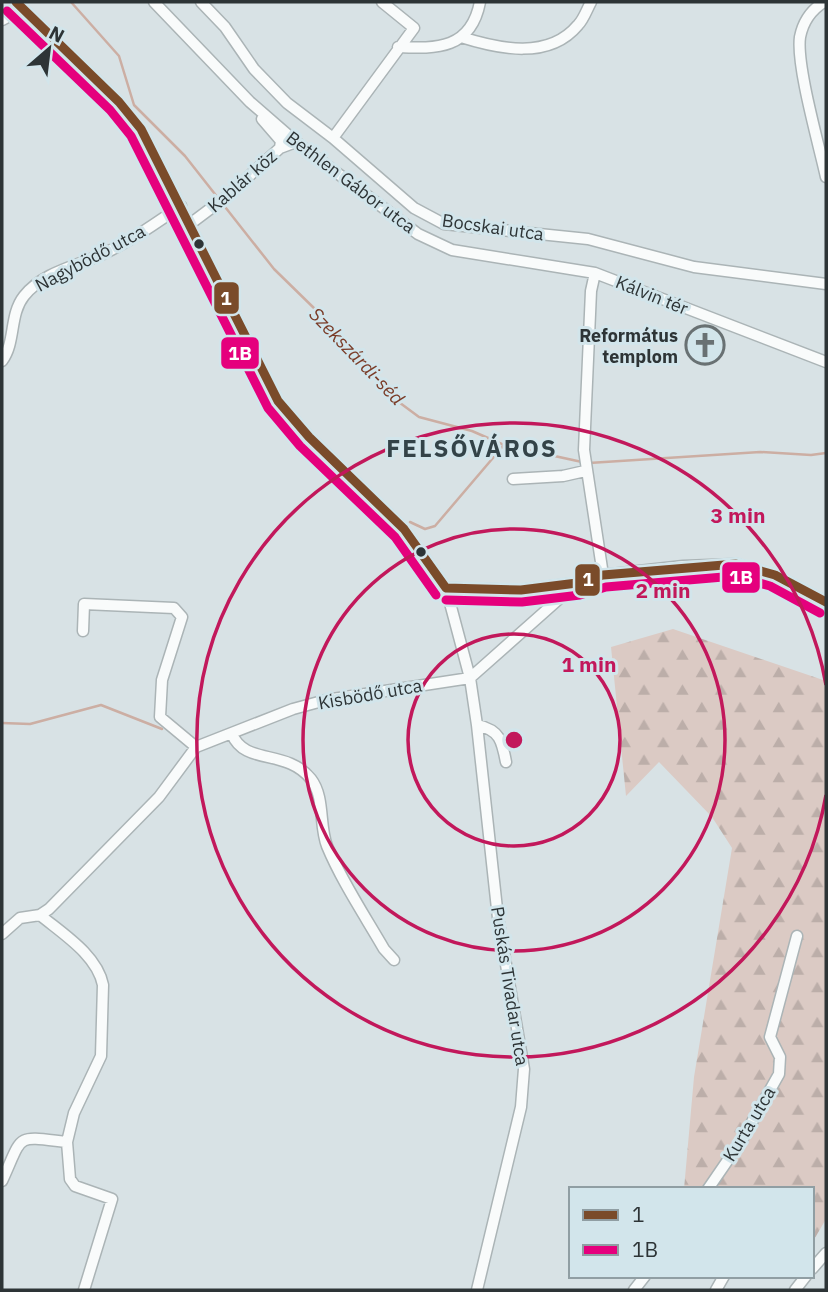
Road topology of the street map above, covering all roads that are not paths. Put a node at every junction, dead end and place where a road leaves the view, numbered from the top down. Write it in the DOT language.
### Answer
graph roads {
  1 [pos="154,2"];
  2 [pos="201,2"];
  3 [pos="382,2"];
  4 [pos="480,2"];
  5 [pos="591,2"];
  6 [pos="822,2"];
  7 [pos="19,5"];
  8 [pos="4,20"];
  9 [pos="461,37"];
  10 [pos="398,47"];
  11 [pos="250,102"];
  12 [pos="332,138"];
  13 [pos="296,142"];
  14 [pos="280,148"];
  15 [pos="826,177"];
  16 [pos="181,206"];
  17 [pos="190,224"];
  18 [pos="595,273"];
  19 [pos="826,284"];
  20 [pos="2,361"];
  21 [pos="826,362"];
  22 [pos="585,471"];
  23 [pos="513,479"];
  24 [pos="603,575"];
  25 [pos="577,583"];
  26 [pos="446,588"];
  27 [pos="826,602"];
  28 [pos="83,631"];
  29 [pos="470,678"];
  30 [pos="477,725"];
  31 [pos="232,734"];
  32 [pos="196,747"];
  33 [pos="506,762"];
  34 [pos="40,915"];
  35 [pos="2,934"];
  36 [pos="797,936"];
  37 [pos="394,960"];
  38 [pos="67,1142"];
  39 [pos="2,1181"];
  40 [pos="709,1187"];
  41 [pos="826,1252"];
  42 [pos="814,1267"];
  43 [pos="83,1290"];
  44 [pos="477,1290"];
  1 -- 11 [label="street, Bethlen Gábor utca"];
  2 -- 12 [label="street, Bocskai utca"];
  3 -- 10 [label="street"];
  4 -- 9 [label="street"];
  5 -- 9 [label="street"];
  6 -- 15 [label="street"];
  7 -- 8 [label="street"];
  7 -- 16 [label="street"];
  9 -- 10 [label="street"];
  10 -- 12 [label="street"];
  11 -- 13 [label="street, Bethlen Gábor utca"];
  11 -- 14 [label="street"];
  12 -- 19 [label="street, Bocskai utca"];
  13 -- 14 [label="street, Kablár köz"];
  13 -- 18 [label="street, Bethlen Gábor utca"];
  14 -- 17 [label="street, Kablár köz"];
  16 -- 17 [label="street"];
  16 -- 20 [label="street, Nagybödő utca"];
  17 -- 26 [label="street"];
  18 -- 21 [label="street, Kálvin tér"];
  18 -- 22 [label="street"];
  22 -- 23 [label="street"];
  22 -- 24 [label="street"];
  24 -- 25 [label="street"];
  24 -- 27 [label="street"];
  25 -- 26 [label="street"];
  25 -- 29 [label="street"];
  26 -- 29 [label="street, Puskás Tivadar utca"];
  28 -- 32 [label="street"];
  29 -- 30 [label="street, Puskás Tivadar utca"];
  29 -- 31 [label="street, Kisbödő utca"];
  30 -- 33 [label="street"];
  30 -- 44 [label="street, Puskás Tivadar utca"];
  31 -- 32 [label="street, Kisbödő utca"];
  31 -- 37 [label="street"];
  32 -- 34 [label="street"];
  34 -- 35 [label="street"];
  34 -- 38 [label="street"];
  36 -- 40 [label="street, Kurta utca"];
  38 -- 39 [label="street"];
  38 -- 43 [label="street"];
  41 -- 42 [label="street"];
}
